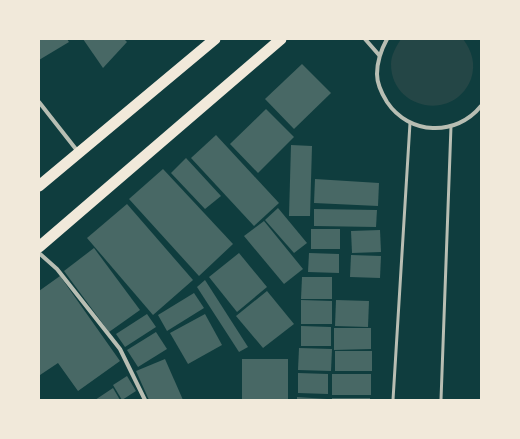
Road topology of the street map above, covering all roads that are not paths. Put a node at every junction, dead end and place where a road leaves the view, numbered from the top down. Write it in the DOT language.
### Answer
graph roads {
  1 [pos="215,39"];
  2 [pos="281,39"];
  3 [pos="365,39"];
  4 [pos="387,39"];
  5 [pos="379,55"];
  6 [pos="39,102"];
  7 [pos="481,106"];
  8 [pos="410,123"];
  9 [pos="451,126"];
  10 [pos="79,153"];
  11 [pos="39,186"];
  12 [pos="39,247"];
  13 [pos="39,253"];
  14 [pos="145,400"];
  15 [pos="393,400"];
  16 [pos="442,400"];
  1 -- 10 [label="highway"];
  2 -- 12 [label="highway"];
  3 -- 5 [label="street"];
  4 -- 5 [label="street"];
  5 -- 8 [label="street"];
  6 -- 10 [label="street"];
  7 -- 9 [label="street"];
  8 -- 9 [label="street"];
  8 -- 15 [label="lane"];
  9 -- 16 [label="lane"];
  10 -- 11 [label="highway"];
  13 -- 14 [label="street"];
}
